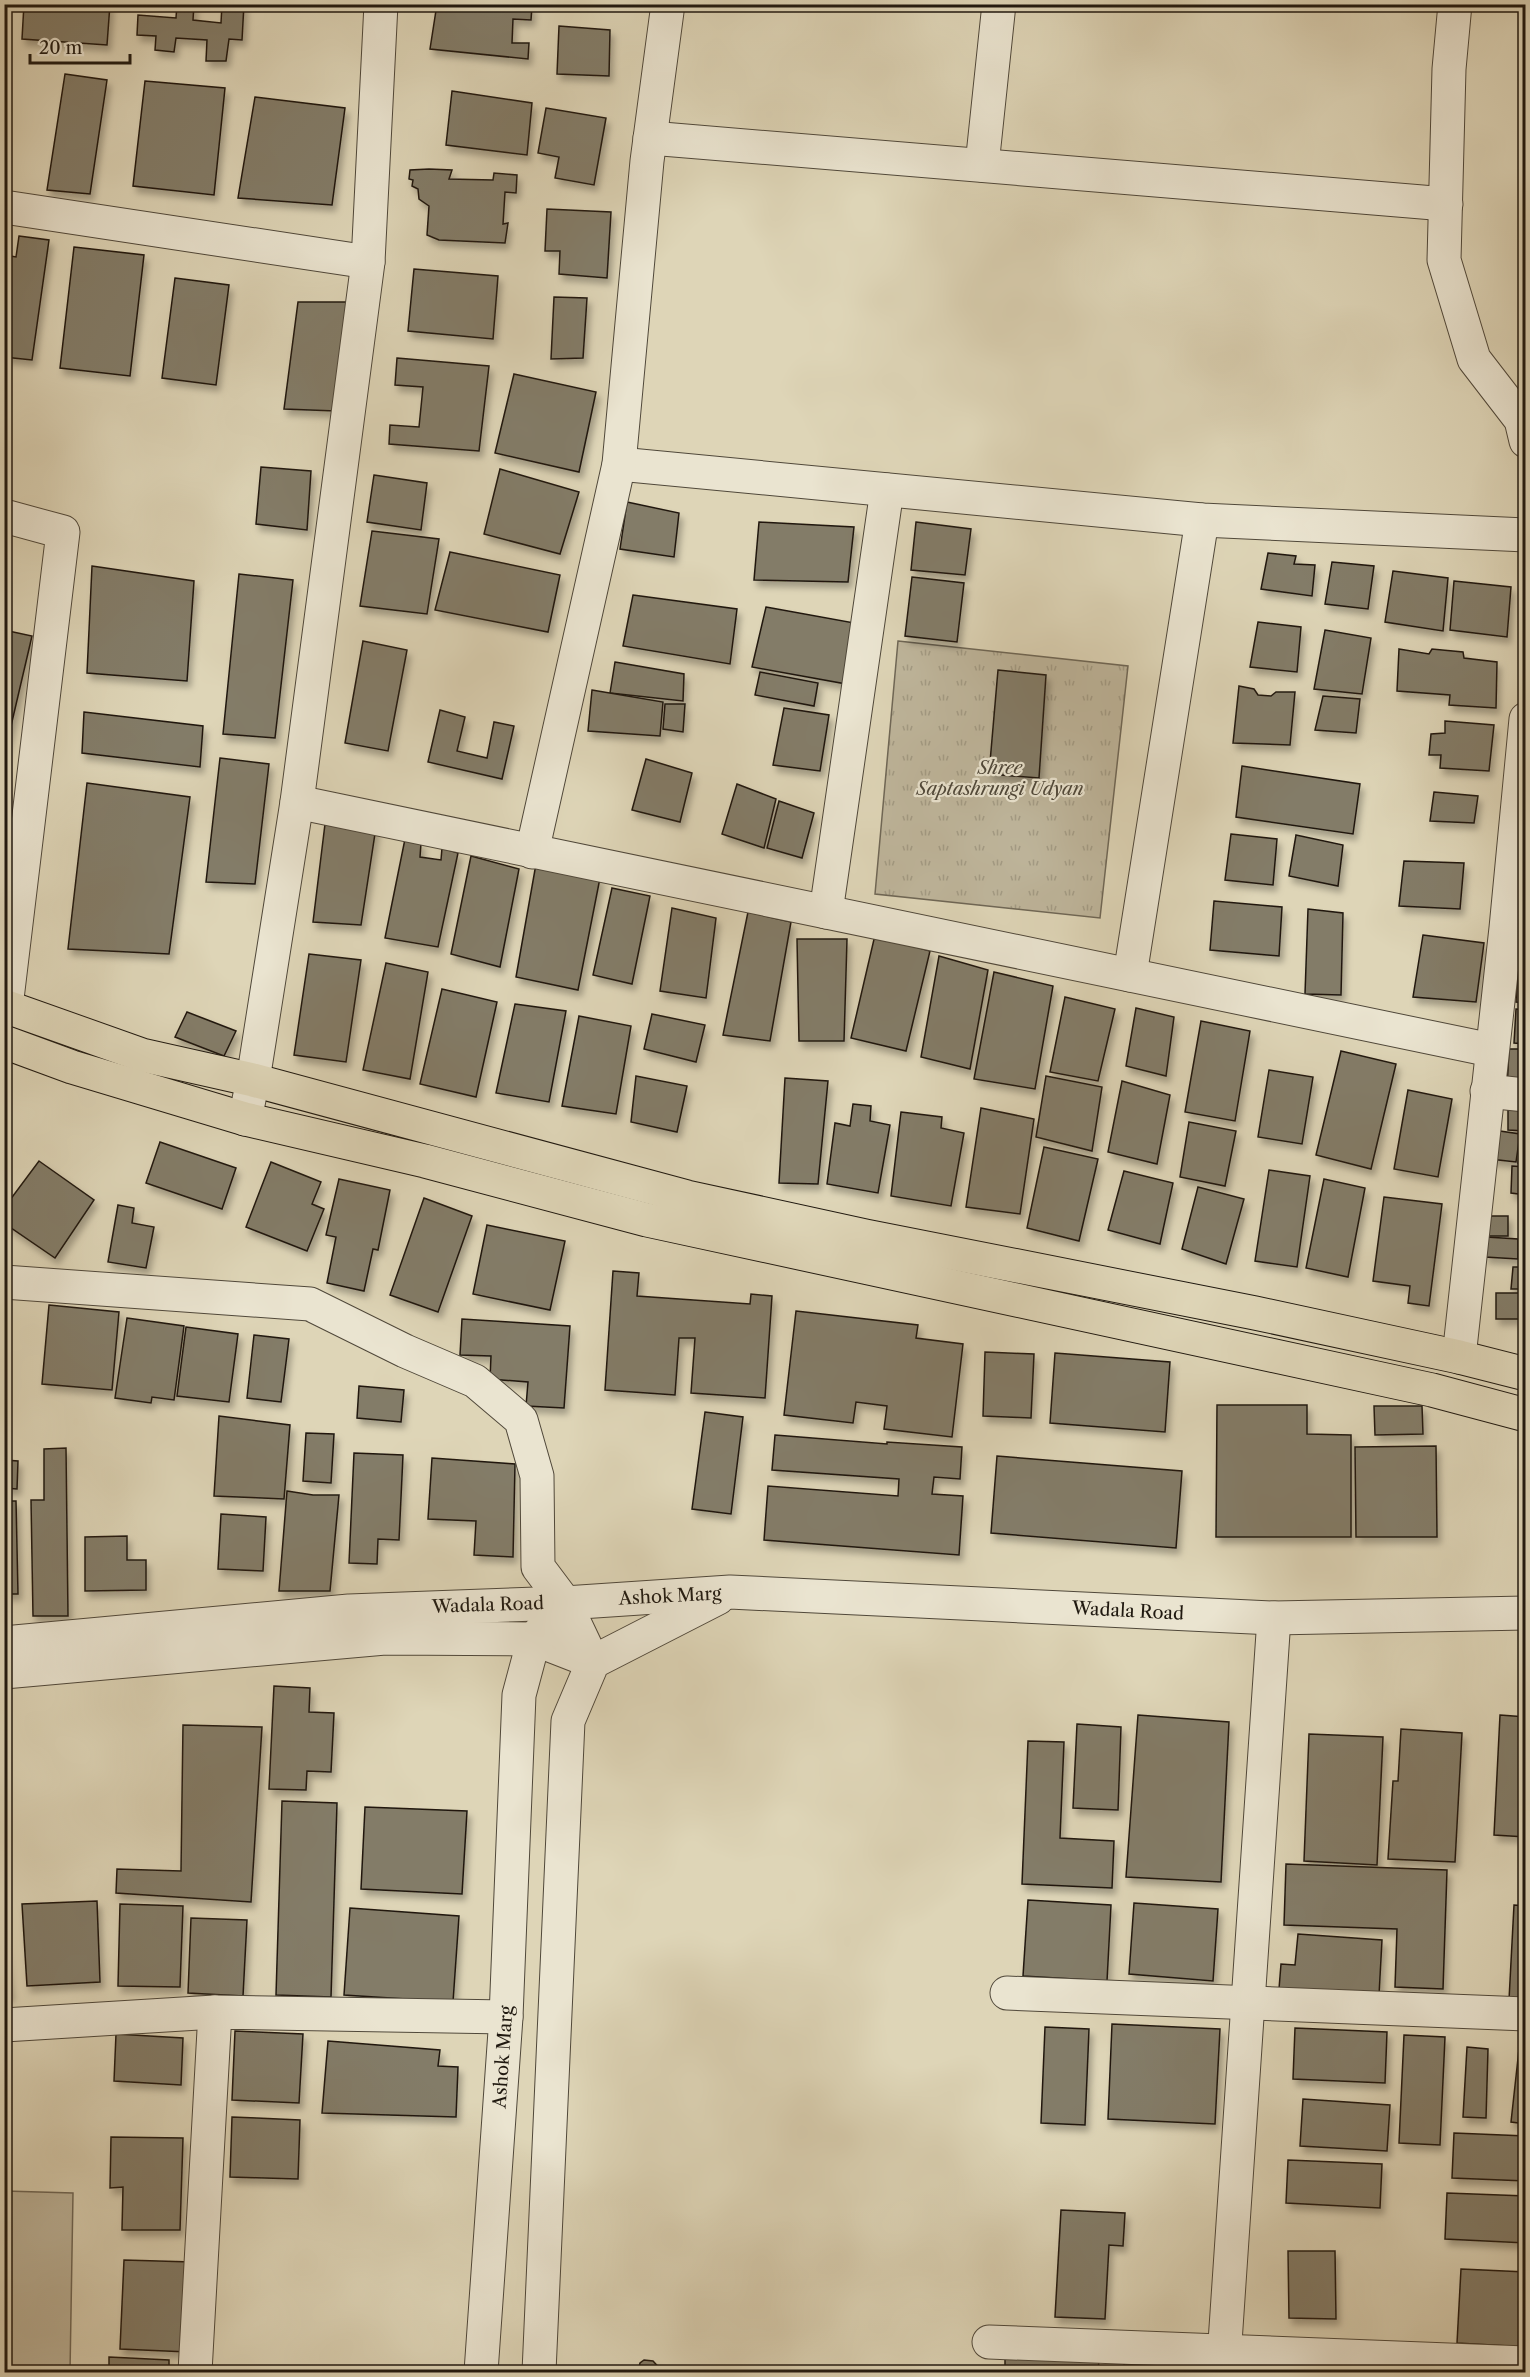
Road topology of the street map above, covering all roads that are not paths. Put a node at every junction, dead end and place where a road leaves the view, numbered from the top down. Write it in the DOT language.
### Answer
graph roads {
  1 [pos="381,4"];
  2 [pos="668,4"];
  3 [pos="999,4"];
  4 [pos="1455,4"];
  5 [pos="650,138"];
  6 [pos="982,165"];
  7 [pos="1446,204"];
  8 [pos="4,207"];
  9 [pos="368,262"];
  10 [pos="1526,441"];
  11 [pos="619,464"];
  12 [pos="887,490"];
  13 [pos="4,516"];
  14 [pos="1202,520"];
  15 [pos="1526,535"];
  16 [pos="1526,719"];
  17 [pos="1522,784"];
  18 [pos="297,802"];
  19 [pos="531,852"];
  20 [pos="826,912"];
  21 [pos="1516,929"];
  22 [pos="1130,975"];
  23 [pos="5,1006"];
  24 [pos="4,1042"];
  25 [pos="1491,1050"];
  26 [pos="253,1080"];
  27 [pos="1487,1091"];
  28 [pos="1526,1095"];
  29 [pos="245,1119"];
  30 [pos="4,1282"];
  31 [pos="1152,1292"];
  32 [pos="1146,1328"];
  33 [pos="1460,1358"];
  34 [pos="1526,1374"];
  35 [pos="1526,1414"];
  36 [pos="730,1592"];
  37 [pos="565,1603"];
  38 [pos="1526,1613"];
  39 [pos="1274,1618"];
  40 [pos="534,1639"];
  41 [pos="4,1644"];
  42 [pos="593,1662"];
  43 [pos="4,1672"];
  44 [pos="1007,1993"];
  45 [pos="1248,2003"];
  46 [pos="215,2012"];
  47 [pos="1526,2014"];
  48 [pos="506,2018"];
  49 [pos="4,2025"];
  50 [pos="989,2342"];
  51 [pos="1224,2362"];
  52 [pos="1526,2363"];
  53 [pos="195,2373"];
  54 [pos="482,2373"];
  55 [pos="539,2373"];
  1 -- 9 [label="street"];
  2 -- 5 [label="street"];
  3 -- 6 [label="street"];
  4 -- 7 [label="street"];
  5 -- 6 [label="street"];
  5 -- 11 [label="street"];
  6 -- 7 [label="street"];
  7 -- 10 [label="street"];
  8 -- 9 [label="street"];
  9 -- 18 [label="street"];
  11 -- 12 [label="street"];
  11 -- 19 [label="street"];
  12 -- 14 [label="street"];
  12 -- 20 [label="street"];
  13 -- 23 [label="street"];
  14 -- 15 [label="street"];
  14 -- 22 [label="street"];
  16 -- 17 [label="street"];
  17 -- 21 [label="street"];
  18 -- 19 [label="street"];
  18 -- 26 [label="street"];
  19 -- 20 [label="street"];
  20 -- 22 [label="street"];
  21 -- 25 [label="street"];
  22 -- 25 [label="street"];
  23 -- 26 [label="main road"];
  24 -- 29 [label="main road"];
  25 -- 27 [label="street"];
  26 -- 29 [label="street"];
  26 -- 31 [label="main road"];
  27 -- 28 [label="street"];
  27 -- 33 [label="street"];
  29 -- 32 [label="main road"];
  30 -- 37 [label="street"];
  31 -- 32 [label="main road"];
  31 -- 33 [label="main road"];
  32 -- 35 [label="main road"];
  33 -- 34 [label="main road"];
  36 -- 37 [label="street, Ashok Marg"];
  36 -- 39 [label="street, Wadala Road"];
  36 -- 42 [label="street, Ashok Marg"];
  37 -- 40 [label="street, Ashok Marg"];
  37 -- 41 [label="street, Wadala Road"];
  37 -- 42 [label="street, Wadala Road"];
  38 -- 39 [label="street, Wadala Road"];
  39 -- 45 [label="street"];
  40 -- 42 [label="street, Wadala Road"];
  40 -- 43 [label="street, Wadala Road"];
  40 -- 48 [label="street, Ashok Marg"];
  42 -- 55 [label="street"];
  44 -- 45 [label="street"];
  45 -- 47 [label="street"];
  45 -- 51 [label="street"];
  46 -- 48 [label="street"];
  46 -- 49 [label="street"];
  46 -- 53 [label="street"];
  48 -- 54 [label="street, Ashok Marg"];
  50 -- 51 [label="street"];
  51 -- 52 [label="street"];
}
